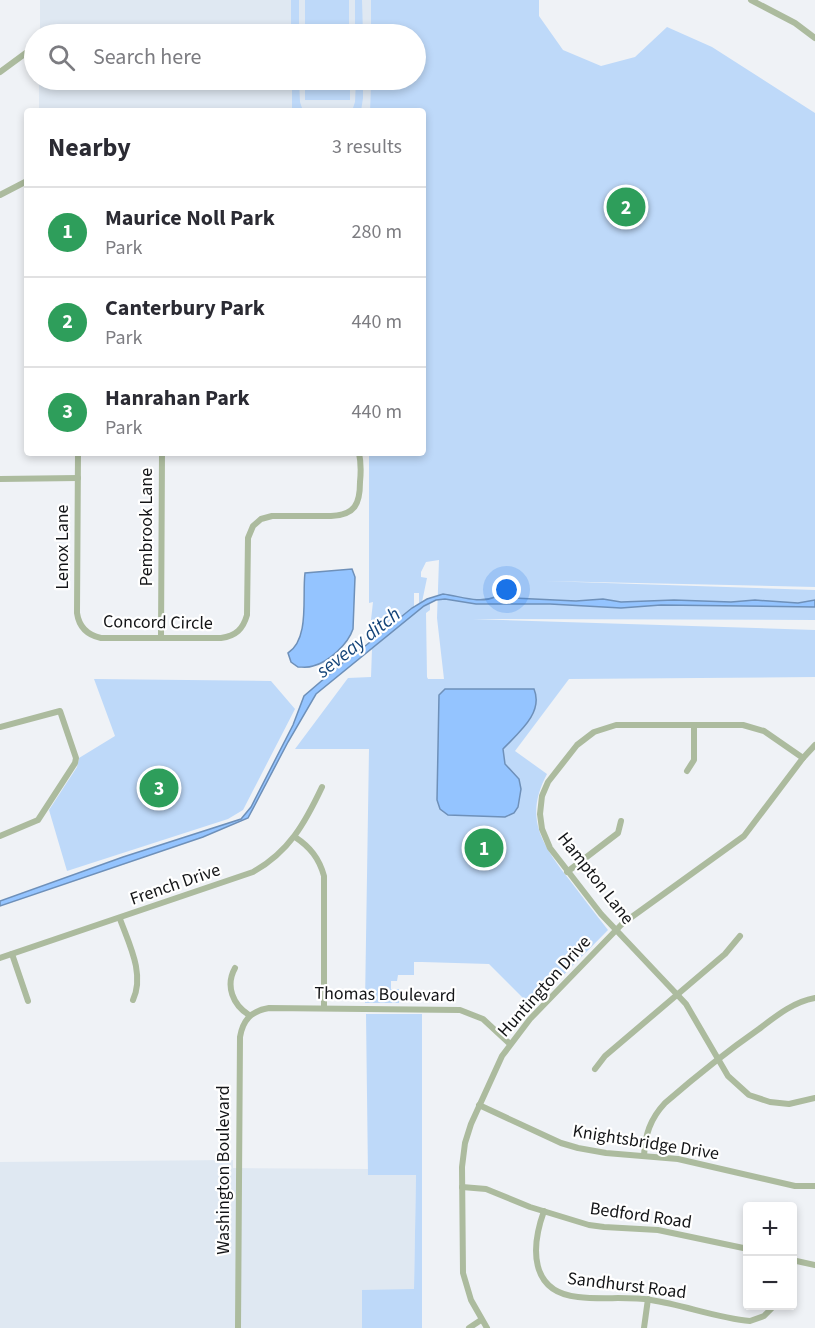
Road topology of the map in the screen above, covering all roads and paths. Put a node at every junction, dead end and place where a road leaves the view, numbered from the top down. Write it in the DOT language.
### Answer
graph roads {
  1 [pos="751,0"];
  2 [pos="815,38"];
  3 [pos="24,54"];
  4 [pos="0,72"];
  5 [pos="24,183"];
  6 [pos="0,195"];
  7 [pos="78,456"];
  8 [pos="162,456"];
  9 [pos="359,456"];
  10 [pos="78,478"];
  11 [pos="0,479"];
  12 [pos="92,635"];
  13 [pos="161,637"];
  14 [pos="694,725"];
  15 [pos="0,727"];
  16 [pos="815,745"];
  17 [pos="803,758"];
  18 [pos="687,771"];
  19 [pos="322,787"];
  20 [pos="621,821"];
  21 [pos="0,836"];
  22 [pos="295,837"];
  23 [pos="567,872"];
  24 [pos="120,918"];
  25 [pos="615,930"];
  26 [pos="740,936"];
  27 [pos="12,954"];
  28 [pos="0,958"];
  29 [pos="235,968"];
  30 [pos="677,994"];
  31 [pos="815,998"];
  32 [pos="133,1000"];
  33 [pos="28,1001"];
  34 [pos="324,1007"];
  35 [pos="249,1015"];
  36 [pos="510,1044"];
  37 [pos="717,1058"];
  38 [pos="595,1069"];
  39 [pos="815,1098"];
  40 [pos="479,1105"];
  41 [pos="644,1156"];
  42 [pos="815,1186"];
  43 [pos="462,1187"];
  44 [pos="544,1211"];
  45 [pos="743,1249"];
  46 [pos="797,1261"];
  47 [pos="815,1265"];
  48 [pos="648,1299"];
  49 [pos="769,1310"];
  50 [pos="481,1320"];
  51 [pos="238,1328"];
  52 [pos="469,1328"];
  53 [pos="487,1328"];
  54 [pos="644,1328"];
  1 -- 2 [label="street"];
  3 -- 4 [label="street"];
  5 -- 6 [label="street"];
  7 -- 10 [label="street, Lenox Lane"];
  8 -- 13 [label="street, Pembrook Lane"];
  9 -- 13 [label="street, Concord Circle"];
  10 -- 11 [label="street"];
  10 -- 12 [label="street, Lenox Lane"];
  12 -- 13 [label="street, Concord Circle"];
  14 -- 17 [label="street, Hampton Lane"];
  14 -- 18 [label="street"];
  14 -- 23 [label="street, Hampton Lane"];
  15 -- 21 [label="street"];
  16 -- 17 [label="street, Huntington Drive"];
  17 -- 25 [label="street, Huntington Drive"];
  19 -- 22 [label="street, French Drive"];
  20 -- 23 [label="street"];
  22 -- 24 [label="street, French Drive"];
  22 -- 34 [label="street"];
  23 -- 25 [label="street, Hampton Lane"];
  24 -- 27 [label="street, French Drive"];
  24 -- 32 [label="street"];
  25 -- 30 [label="street, Hampton Lane"];
  25 -- 36 [label="street, Huntington Drive"];
  26 -- 30 [label="street"];
  27 -- 28 [label="street, French Drive"];
  27 -- 33 [label="street"];
  29 -- 35 [label="street"];
  30 -- 37 [label="street, Hampton Lane"];
  30 -- 38 [label="street"];
  31 -- 37 [label="street"];
  34 -- 35 [label="street, Thomas Boulevard"];
  34 -- 36 [label="street, Thomas Boulevard"];
  35 -- 51 [label="street, Washington Boulevard"];
  36 -- 40 [label="street, Huntington Drive"];
  37 -- 39 [label="street, Hampton Lane"];
  37 -- 41 [label="street"];
  40 -- 41 [label="street, Knightsbridge Drive"];
  40 -- 43 [label="street, Huntington Drive"];
  41 -- 42 [label="street, Knightsbridge Drive"];
  43 -- 44 [label="street, Bedford Road"];
  43 -- 50 [label="street, Huntington Drive"];
  44 -- 45 [label="street, Bedford Road"];
  44 -- 48 [label="street, Sandhurst Road"];
  46 -- 47 [label="street"];
  48 -- 49 [label="street, Sandhurst Road"];
  48 -- 54 [label="street"];
  50 -- 52 [label="street"];
  50 -- 53 [label="street, Huntington Drive"];
}
